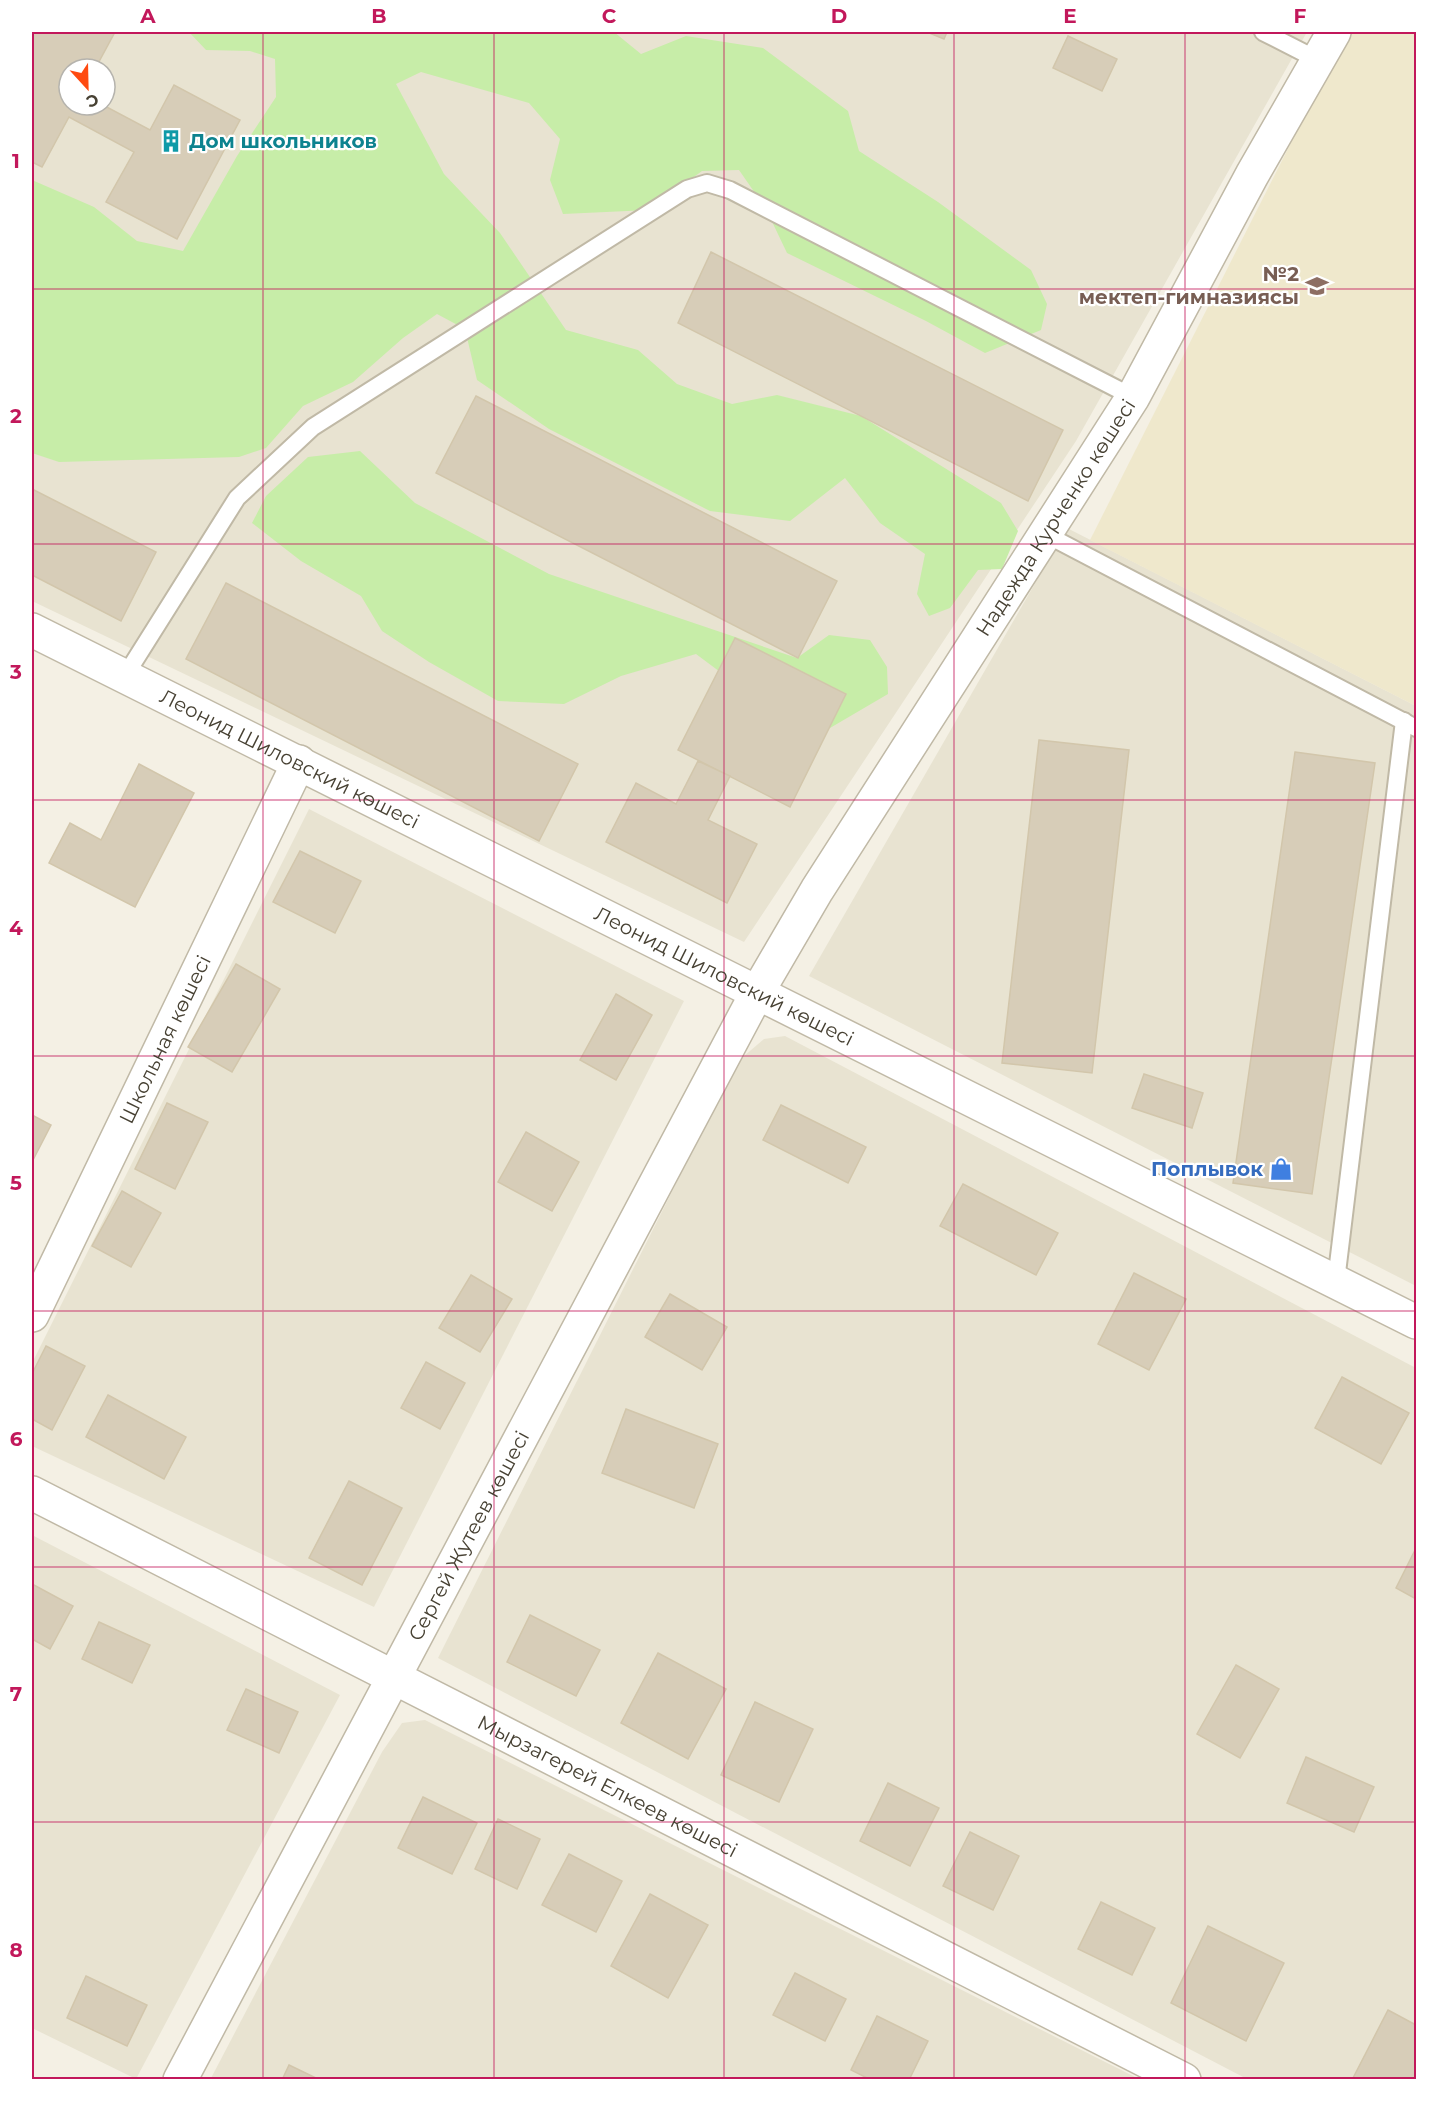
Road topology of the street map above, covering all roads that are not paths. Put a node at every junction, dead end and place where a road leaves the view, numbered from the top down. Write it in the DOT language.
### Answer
graph roads {
  1 [pos="1263,32"];
  2 [pos="1335,32"];
  3 [pos="1318,60"];
  4 [pos="1133,397"];
  5 [pos="1047,535"];
  6 [pos="32,630"];
  7 [pos="125,676"];
  8 [pos="1410,724"];
  9 [pos="299,762"];
  10 [pos="758,991"];
  11 [pos="1336,1281"];
  12 [pos="32,1315"];
  13 [pos="1416,1322"];
  14 [pos="32,1493"];
  15 [pos="395,1677"];
  16 [pos="180,2079"];
  17 [pos="1184,2079"];
  1 -- 3 [label="lane"];
  2 -- 3 [label="street, Надежда Курченко көшесі"];
  3 -- 4 [label="street, Надежда Курченко көшесі"];
  4 -- 5 [label="street, Надежда Курченко көшесі"];
  4 -- 7 [label="lane"];
  5 -- 8 [label="lane"];
  5 -- 10 [label="street, Надежда Курченко көшесі"];
  6 -- 7 [label="street, Леонид Шиловский көшесі"];
  7 -- 9 [label="street, Леонид Шиловский көшесі"];
  8 -- 11 [label="lane"];
  9 -- 10 [label="street, Леонид Шиловский көшесі"];
  9 -- 12 [label="street, Школьная көшесі"];
  10 -- 11 [label="street, Леонид Шиловский көшесі"];
  10 -- 15 [label="street, Сергей Жутеев көшесі"];
  11 -- 13 [label="street, Леонид Шиловский көшесі"];
  14 -- 15 [label="street, Мырзагерей Елкеев көшесі"];
  15 -- 16 [label="street, Сергей Жутеев көшесі"];
  15 -- 17 [label="street, Мырзагерей Елкеев көшесі"];
}
